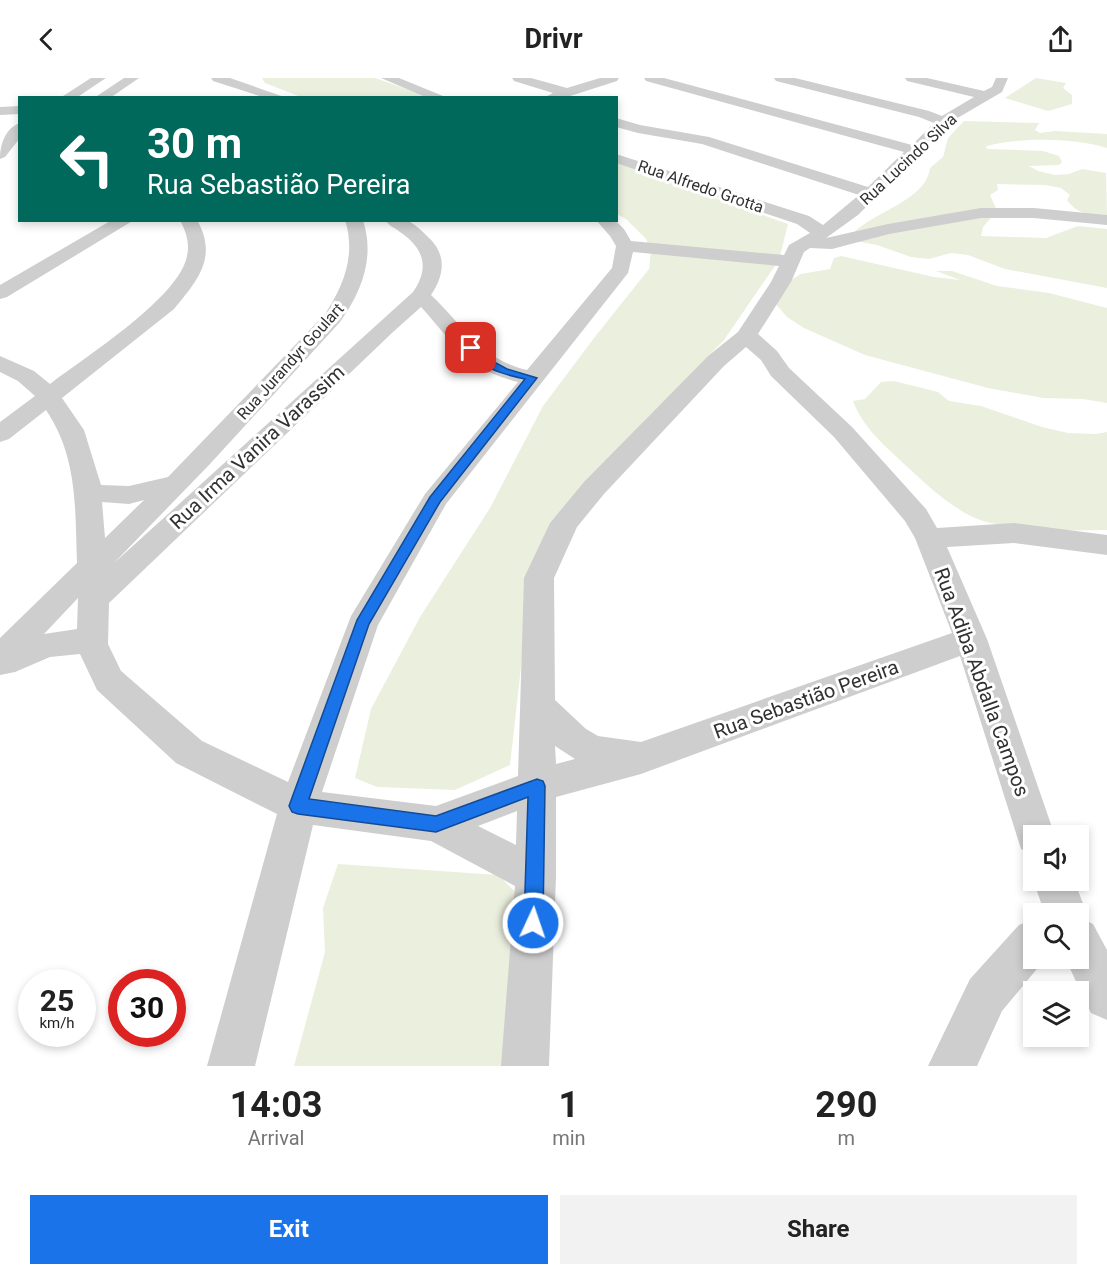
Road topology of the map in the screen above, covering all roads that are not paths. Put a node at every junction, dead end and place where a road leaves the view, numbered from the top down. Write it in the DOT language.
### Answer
graph roads {
  1 [pos="100,78"];
  2 [pos="134,78"];
  3 [pos="217,78"];
  4 [pos="250,78"];
  5 [pos="387,78"];
  6 [pos="518,78"];
  7 [pos="613,78"];
  8 [pos="650,78"];
  9 [pos="780,78"];
  10 [pos="911,78"];
  11 [pos="1002,78"];
  12 [pos="259,89"];
  13 [pos="565,93"];
  14 [pos="69,96"];
  15 [pos="103,96"];
  16 [pos="276,96"];
  17 [pos="436,96"];
  18 [pos="555,96"];
  19 [pos="987,96"];
  20 [pos="18,110"];
  21 [pos="0,111"];
  22 [pos="946,120"];
  23 [pos="618,123"];
  24 [pos="18,130"];
  25 [pos="8,148"];
  26 [pos="914,150"];
  27 [pos="618,159"];
  28 [pos="871,193"];
  29 [pos="785,215"];
  30 [pos="803,220"];
  31 [pos="1107,220"];
  32 [pos="123,222"];
  33 [pos="189,222"];
  34 [pos="355,222"];
  35 [pos="396,222"];
  36 [pos="606,222"];
  37 [pos="814,239"];
  38 [pos="625,246"];
  39 [pos="0,293"];
  40 [pos="421,296"];
  41 [pos="738,343"];
  42 [pos="0,363"];
  43 [pos="532,378"];
  44 [pos="49,396"];
  45 [pos="0,434"];
  46 [pos="177,483"];
  47 [pos="88,493"];
  48 [pos="929,538"];
  49 [pos="1107,545"];
  50 [pos="93,584"];
  51 [pos="971,639"];
  52 [pos="92,644"];
  53 [pos="0,662"];
  54 [pos="538,706"];
  55 [pos="641,758"];
  56 [pos="537,786"];
  57 [pos="298,806"];
  58 [pos="436,824"];
  59 [pos="1031,825"];
  60 [pos="536,876"];
  61 [pos="1023,956"];
  62 [pos="1089,966"];
  63 [pos="1107,997"];
  64 [pos="231,1066"];
  65 [pos="525,1066"];
  66 [pos="952,1066"];
  1 -- 14 [label="street"];
  2 -- 15 [label="street"];
  3 -- 12 [label="street"];
  4 -- 12 [label="street"];
  5 -- 17 [label="street"];
  6 -- 13 [label="street"];
  7 -- 13 [label="street"];
  8 -- 26 [label="street"];
  9 -- 22 [label="street"];
  10 -- 19 [label="street"];
  11 -- 19 [label="street, Rua Lucindo Silva"];
  12 -- 16 [label="street"];
  13 -- 18 [label="street"];
  19 -- 22 [label="street, Rua Lucindo Silva"];
  20 -- 21 [label="street"];
  22 -- 26 [label="street, Rua Lucindo Silva"];
  23 -- 28 [label="street"];
  24 -- 25 [label="street"];
  26 -- 28 [label="street, Rua Lucindo Silva"];
  27 -- 29 [label="street, Rua Alfredo Grotta"];
  28 -- 37 [label="street, Rua Lucindo Silva"];
  29 -- 30 [label="street, Rua Alfredo Grotta"];
  29 -- 37 [label="street, Rua Alfredo Grotta"];
  30 -- 37 [label="street, Rua Alfredo Grotta"];
  30 -- 37 [label="street, Rua Lucindo Silva"];
  31 -- 37 [label="street"];
  32 -- 39 [label="street"];
  33 -- 44 [label="street"];
  34 -- 46 [label="street, Rua Jurandyr Goulart"];
  35 -- 40 [label="street, Rua Irma Vanira Varassim"];
  36 -- 38 [label="street"];
  37 -- 38 [label="street"];
  37 -- 41 [label="street"];
  38 -- 43 [label="street"];
  40 -- 43 [label="street"];
  40 -- 50 [label="street, Rua Irma Vanira Varassim"];
  41 -- 48 [label="street, Rua Adiba Abdalla Campos"];
  41 -- 54 [label="street"];
  42 -- 44 [label="street, Rua Sebastião Pereira"];
  43 -- 57 [label="street"];
  44 -- 45 [label="street"];
  44 -- 47 [label="street, Rua Sebastião Pereira"];
  46 -- 47 [label="street"];
  46 -- 50 [label="street, Rua Jurandyr Goulart"];
  47 -- 50 [label="street, Rua Sebastião Pereira"];
  48 -- 49 [label="street"];
  48 -- 51 [label="street, Rua Adiba Abdalla Campos"];
  50 -- 52 [label="street, Rua Sebastião Pereira"];
  50 -- 53 [label="street, Rua Jurandyr Goulart"];
  51 -- 55 [label="street, Rua Sebastião Pereira"];
  51 -- 59 [label="street, Rua Adiba Abdalla Campos"];
  52 -- 53 [label="street, Rua Jurandyr Goulart"];
  52 -- 57 [label="street, Rua Sebastião Pereira"];
  54 -- 55 [label="street, Rua Sebastião Pereira"];
  54 -- 56 [label="street"];
  55 -- 56 [label="street, Rua Sebastião Pereira"];
  56 -- 58 [label="street, Rua Sebastião Pereira"];
  56 -- 60 [label="street"];
  57 -- 58 [label="street, Rua Sebastião Pereira"];
  57 -- 64 [label="street"];
  58 -- 60 [label="street"];
  60 -- 65 [label="street"];
  61 -- 66 [label="street"];
  62 -- 63 [label="street"];
}
